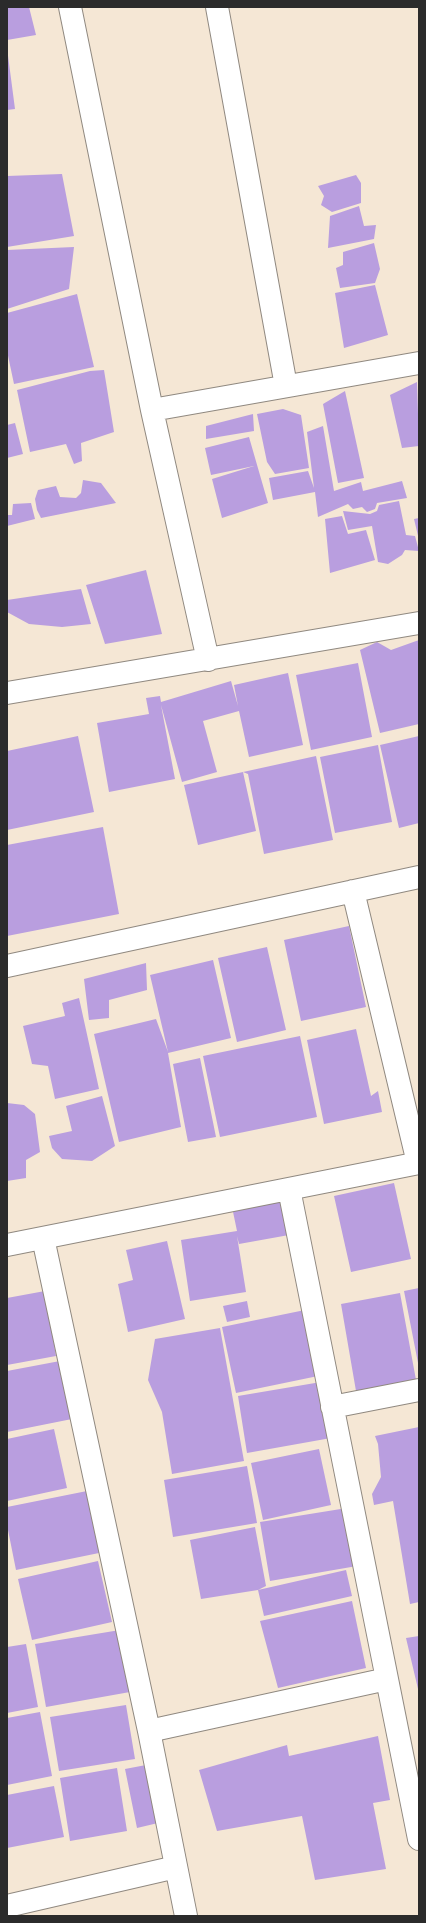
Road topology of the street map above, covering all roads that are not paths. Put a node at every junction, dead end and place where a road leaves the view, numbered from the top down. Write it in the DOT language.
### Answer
graph roads {
  1 [pos="70,7"];
  2 [pos="217,7"];
  3 [pos="419,363"];
  4 [pos="286,386"];
  5 [pos="152,410"];
  6 [pos="419,623"];
  7 [pos="208,660"];
  8 [pos="7,693"];
  9 [pos="419,877"];
  10 [pos="353,892"];
  11 [pos="7,966"];
  12 [pos="418,1163"];
  13 [pos="289,1189"];
  14 [pos="43,1238"];
  15 [pos="7,1245"];
  16 [pos="419,1390"];
  17 [pos="332,1407"];
  18 [pos="388,1679"];
  19 [pos="149,1731"];
  20 [pos="419,1839"];
  21 [pos="176,1867"];
  22 [pos="7,1906"];
  23 [pos="186,1916"];
  1 -- 5 [label="street"];
  2 -- 4 [label="street"];
  3 -- 4 [label="street"];
  4 -- 5 [label="street"];
  5 -- 7 [label="street"];
  6 -- 7 [label="street"];
  7 -- 8 [label="street"];
  9 -- 10 [label="street"];
  10 -- 11 [label="street"];
  10 -- 12 [label="street"];
  12 -- 13 [label="street"];
  13 -- 14 [label="street"];
  13 -- 17 [label="street"];
  14 -- 15 [label="street"];
  14 -- 19 [label="street"];
  16 -- 17 [label="street"];
  17 -- 18 [label="street"];
  18 -- 19 [label="street"];
  18 -- 20 [label="street"];
  19 -- 21 [label="street"];
  21 -- 22 [label="street"];
  21 -- 23 [label="street"];
}
